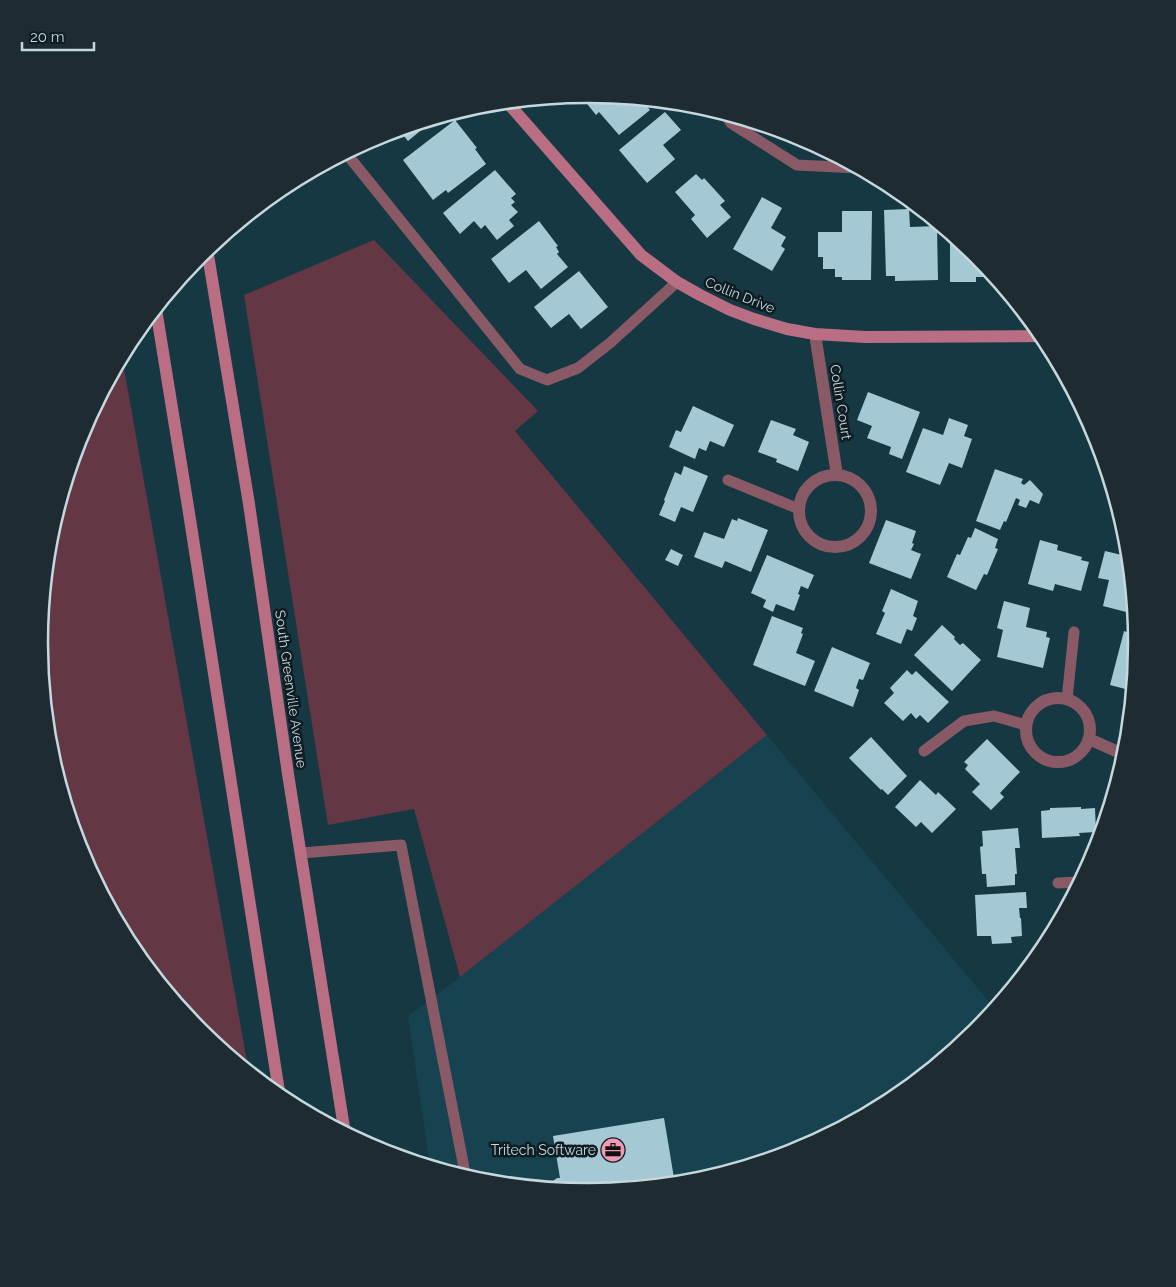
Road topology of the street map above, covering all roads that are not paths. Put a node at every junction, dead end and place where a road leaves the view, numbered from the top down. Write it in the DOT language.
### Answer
graph roads {
  1 [pos="513,109"];
  2 [pos="730,122"];
  3 [pos="350,158"];
  4 [pos="843,167"];
  5 [pos="209,259"];
  6 [pos="677,282"];
  7 [pos="157,317"];
  8 [pos="815,334"];
  9 [pos="1032,336"];
  10 [pos="837,475"];
  11 [pos="728,480"];
  12 [pos="798,509"];
  13 [pos="1074,632"];
  14 [pos="1068,699"];
  15 [pos="1026,725"];
  16 [pos="1089,739"];
  17 [pos="924,751"];
  18 [pos="1117,752"];
  19 [pos="301,854"];
  20 [pos="1073,882"];
  21 [pos="1058,883"];
  22 [pos="278,1086"];
  23 [pos="344,1125"];
  24 [pos="464,1170"];
  1 -- 6 [label="main road, Collin Drive"];
  2 -- 4 [label="lane"];
  3 -- 6 [label="lane"];
  5 -- 19 [label="main road, South Greenville Avenue"];
  6 -- 8 [label="main road, Collin Drive"];
  7 -- 22 [label="main road"];
  8 -- 9 [label="main road, Collin Drive"];
  8 -- 10 [label="street, Collin Court"];
  10 -- 12 [label="street"];
  10 -- 12 [label="street"];
  11 -- 12 [label="lane"];
  13 -- 14 [label="lane"];
  14 -- 15 [label="street"];
  14 -- 16 [label="street"];
  15 -- 16 [label="street"];
  15 -- 17 [label="lane"];
  16 -- 18 [label="street"];
  19 -- 23 [label="main road, South Greenville Avenue"];
  19 -- 24 [label="lane"];
  20 -- 21 [label="lane"];
}
